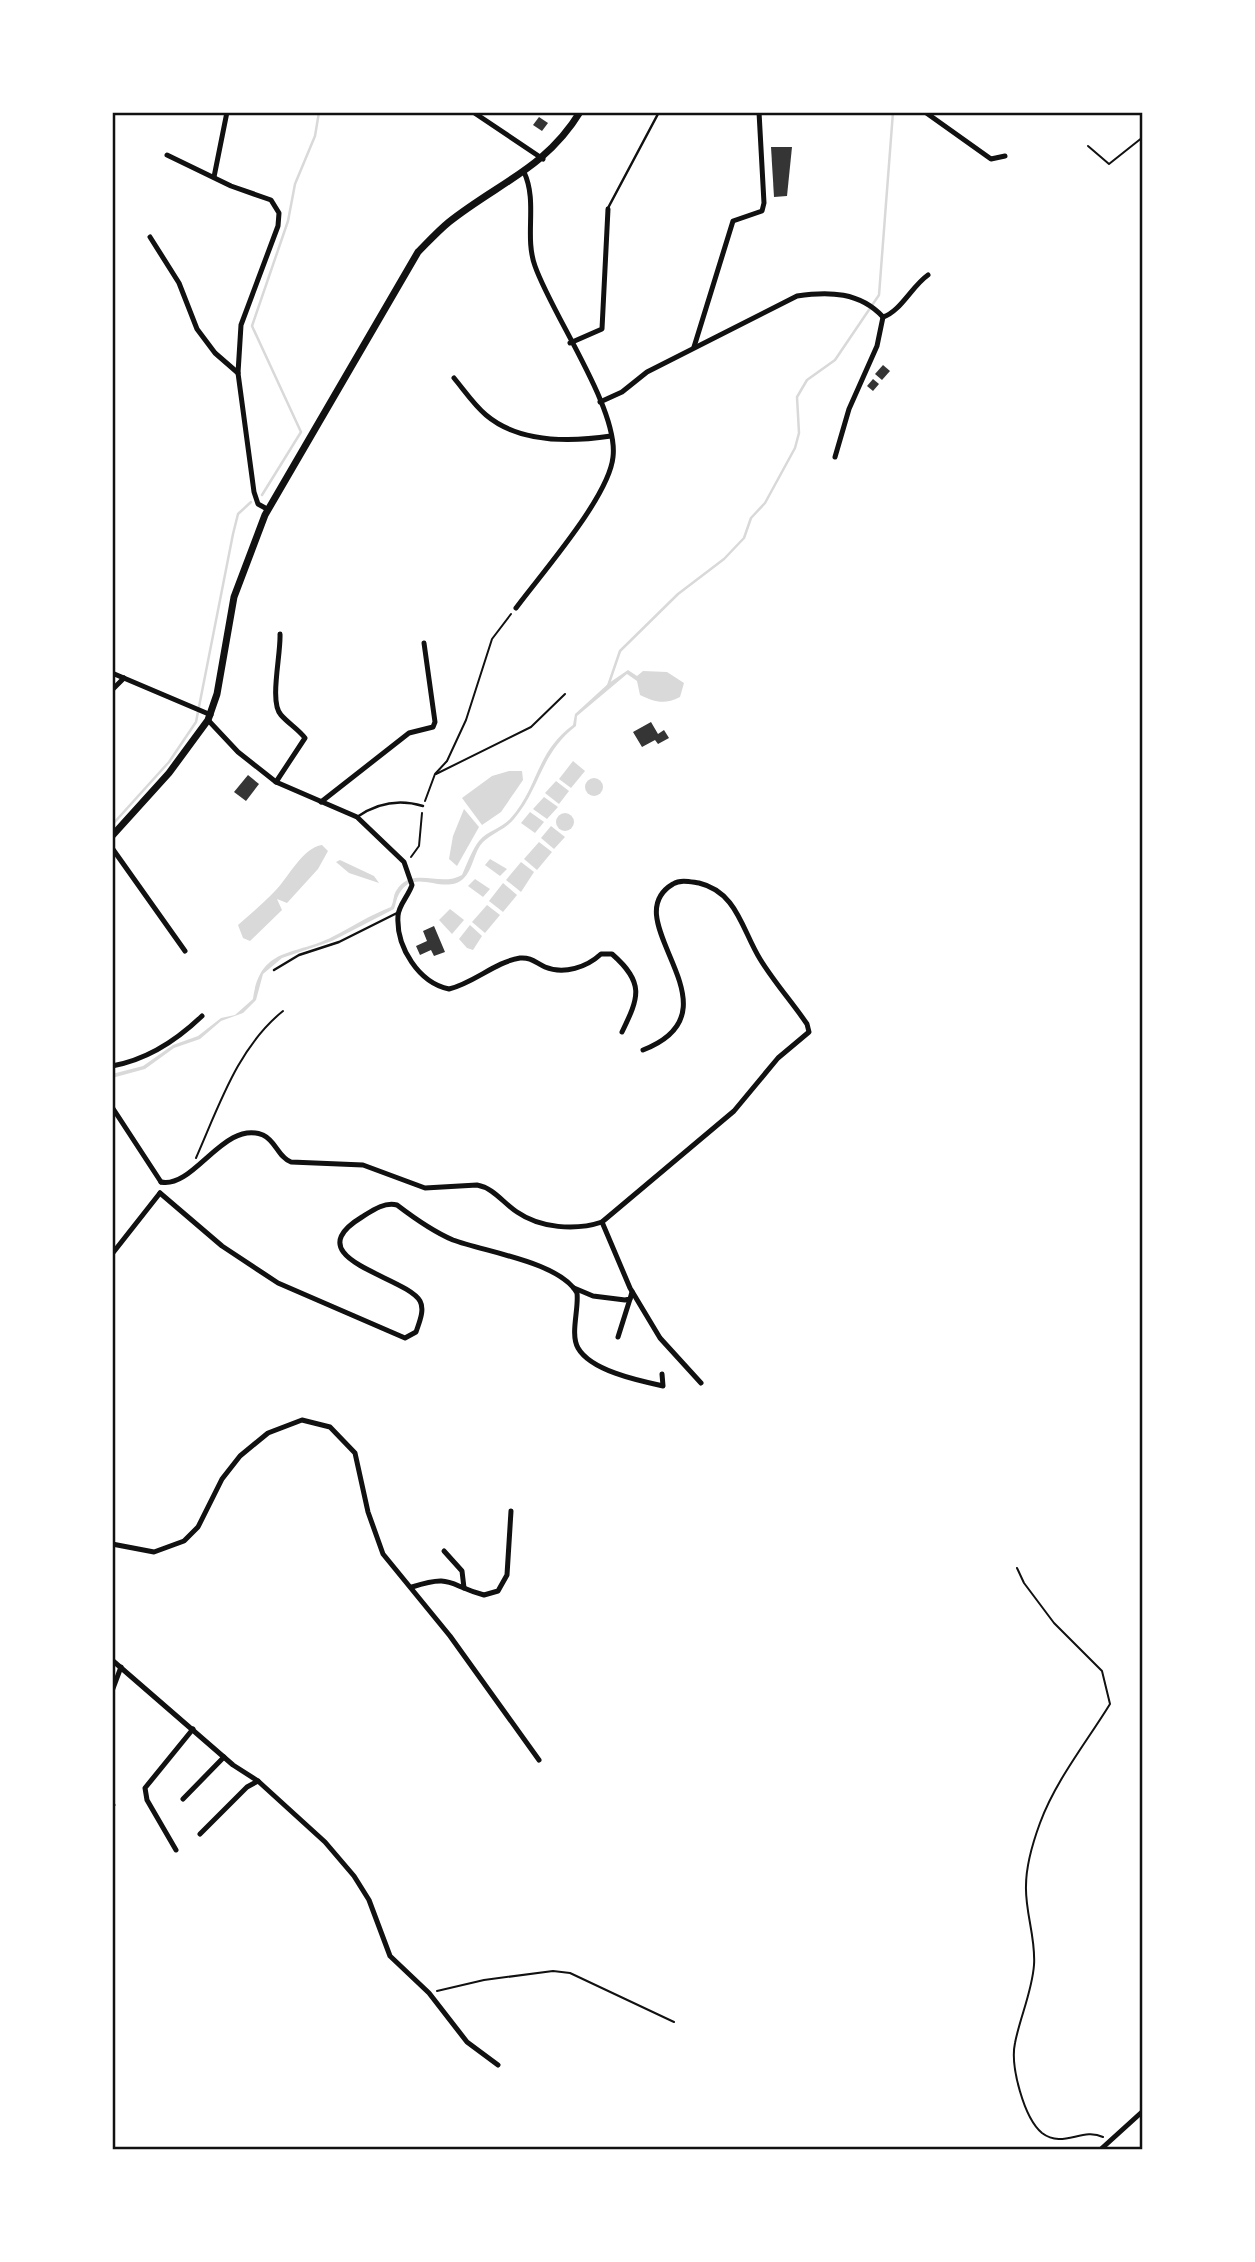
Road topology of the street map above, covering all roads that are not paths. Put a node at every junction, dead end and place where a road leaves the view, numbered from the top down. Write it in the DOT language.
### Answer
graph roads {
  1 [pos="227,112"];
  2 [pos="472,112"];
  3 [pos="580,112"];
  4 [pos="659,112"];
  5 [pos="759,112"];
  6 [pos="925,112"];
  7 [pos="167,155"];
  8 [pos="1005,156"];
  9 [pos="542,159"];
  10 [pos="524,172"];
  11 [pos="214,177"];
  12 [pos="608,209"];
  13 [pos="150,237"];
  14 [pos="928,275"];
  15 [pos="883,317"];
  16 [pos="570,343"];
  17 [pos="694,347"];
  18 [pos="238,373"];
  19 [pos="454,378"];
  20 [pos="600,402"];
  21 [pos="611,436"];
  22 [pos="835,457"];
  23 [pos="267,509"];
  24 [pos="516,608"];
  25 [pos="280,634"];
  26 [pos="424,643"];
  27 [pos="112,673"];
  28 [pos="124,678"];
  29 [pos="112,690"];
  30 [pos="210,717"];
  31 [pos="276,782"];
  32 [pos="321,802"];
  33 [pos="423,806"];
  34 [pos="357,817"];
  35 [pos="112,836"];
  36 [pos="112,848"];
  37 [pos="397,913"];
  38 [pos="186,951"];
  39 [pos="274,970"];
  40 [pos="202,1016"];
  41 [pos="622,1032"];
  42 [pos="643,1050"];
  43 [pos="112,1066"];
  44 [pos="112,1107"];
  45 [pos="161,1182"];
  46 [pos="160,1193"];
  47 [pos="602,1222"];
  48 [pos="112,1254"];
  49 [pos="574,1288"];
  50 [pos="632,1292"];
  51 [pos="630,1300"];
  52 [pos="618,1337"];
  53 [pos="662,1374"];
  54 [pos="701,1383"];
  55 [pos="511,1511"];
  56 [pos="112,1544"];
  57 [pos="444,1551"];
  58 [pos="412,1587"];
  59 [pos="464,1588"];
  60 [pos="112,1660"];
  61 [pos="121,1667"];
  62 [pos="112,1691"];
  63 [pos="194,1729"];
  64 [pos="224,1757"];
  65 [pos="539,1760"];
  66 [pos="258,1781"];
  67 [pos="183,1799"];
  68 [pos="200,1834"];
  69 [pos="176,1850"];
  70 [pos="498,2065"];
  71 [pos="1143,2111"];
  72 [pos="1100,2150"];
  1 -- 11 [label="street"];
  2 -- 9 [label="street"];
  3 -- 9 [label="main road"];
  4 -- 12 [label="lane"];
  5 -- 17 [label="street"];
  6 -- 8 [label="street"];
  7 -- 11 [label="street"];
  9 -- 10 [label="main road"];
  10 -- 16 [label="street"];
  10 -- 23 [label="main road"];
  11 -- 18 [label="street"];
  12 -- 16 [label="street"];
  13 -- 18 [label="street"];
  14 -- 15 [label="street"];
  15 -- 17 [label="street"];
  15 -- 22 [label="street"];
  16 -- 20 [label="street"];
  17 -- 20 [label="street"];
  18 -- 23 [label="street"];
  19 -- 21 [label="street"];
  20 -- 21 [label="street"];
  21 -- 24 [label="street"];
  23 -- 30 [label="main road"];
  25 -- 31 [label="street"];
  26 -- 32 [label="street"];
  27 -- 28 [label="street"];
  28 -- 29 [label="street"];
  28 -- 30 [label="street"];
  30 -- 31 [label="street"];
  30 -- 35 [label="main road"];
  31 -- 32 [label="street"];
  32 -- 34 [label="street"];
  33 -- 34 [label="lane"];
  34 -- 37 [label="street"];
  36 -- 38 [label="street"];
  37 -- 39 [label="lane"];
  37 -- 41 [label="street"];
  40 -- 43 [label="street"];
  42 -- 47 [label="street"];
  44 -- 45 [label="street"];
  45 -- 46 [label="street"];
  45 -- 47 [label="street"];
  46 -- 48 [label="street"];
  46 -- 49 [label="street"];
  47 -- 50 [label="street"];
  49 -- 51 [label="street"];
  49 -- 53 [label="street"];
  50 -- 51 [label="street"];
  50 -- 54 [label="street"];
  51 -- 52 [label="street"];
  55 -- 59 [label="street"];
  56 -- 58 [label="street"];
  57 -- 59 [label="street"];
  58 -- 59 [label="street"];
  58 -- 65 [label="street"];
  60 -- 61 [label="street"];
  61 -- 62 [label="street"];
  61 -- 63 [label="street"];
  63 -- 64 [label="street"];
  63 -- 69 [label="street"];
  64 -- 66 [label="street"];
  64 -- 67 [label="street"];
  66 -- 68 [label="street"];
  66 -- 70 [label="street"];
  71 -- 72 [label="street"];
}
